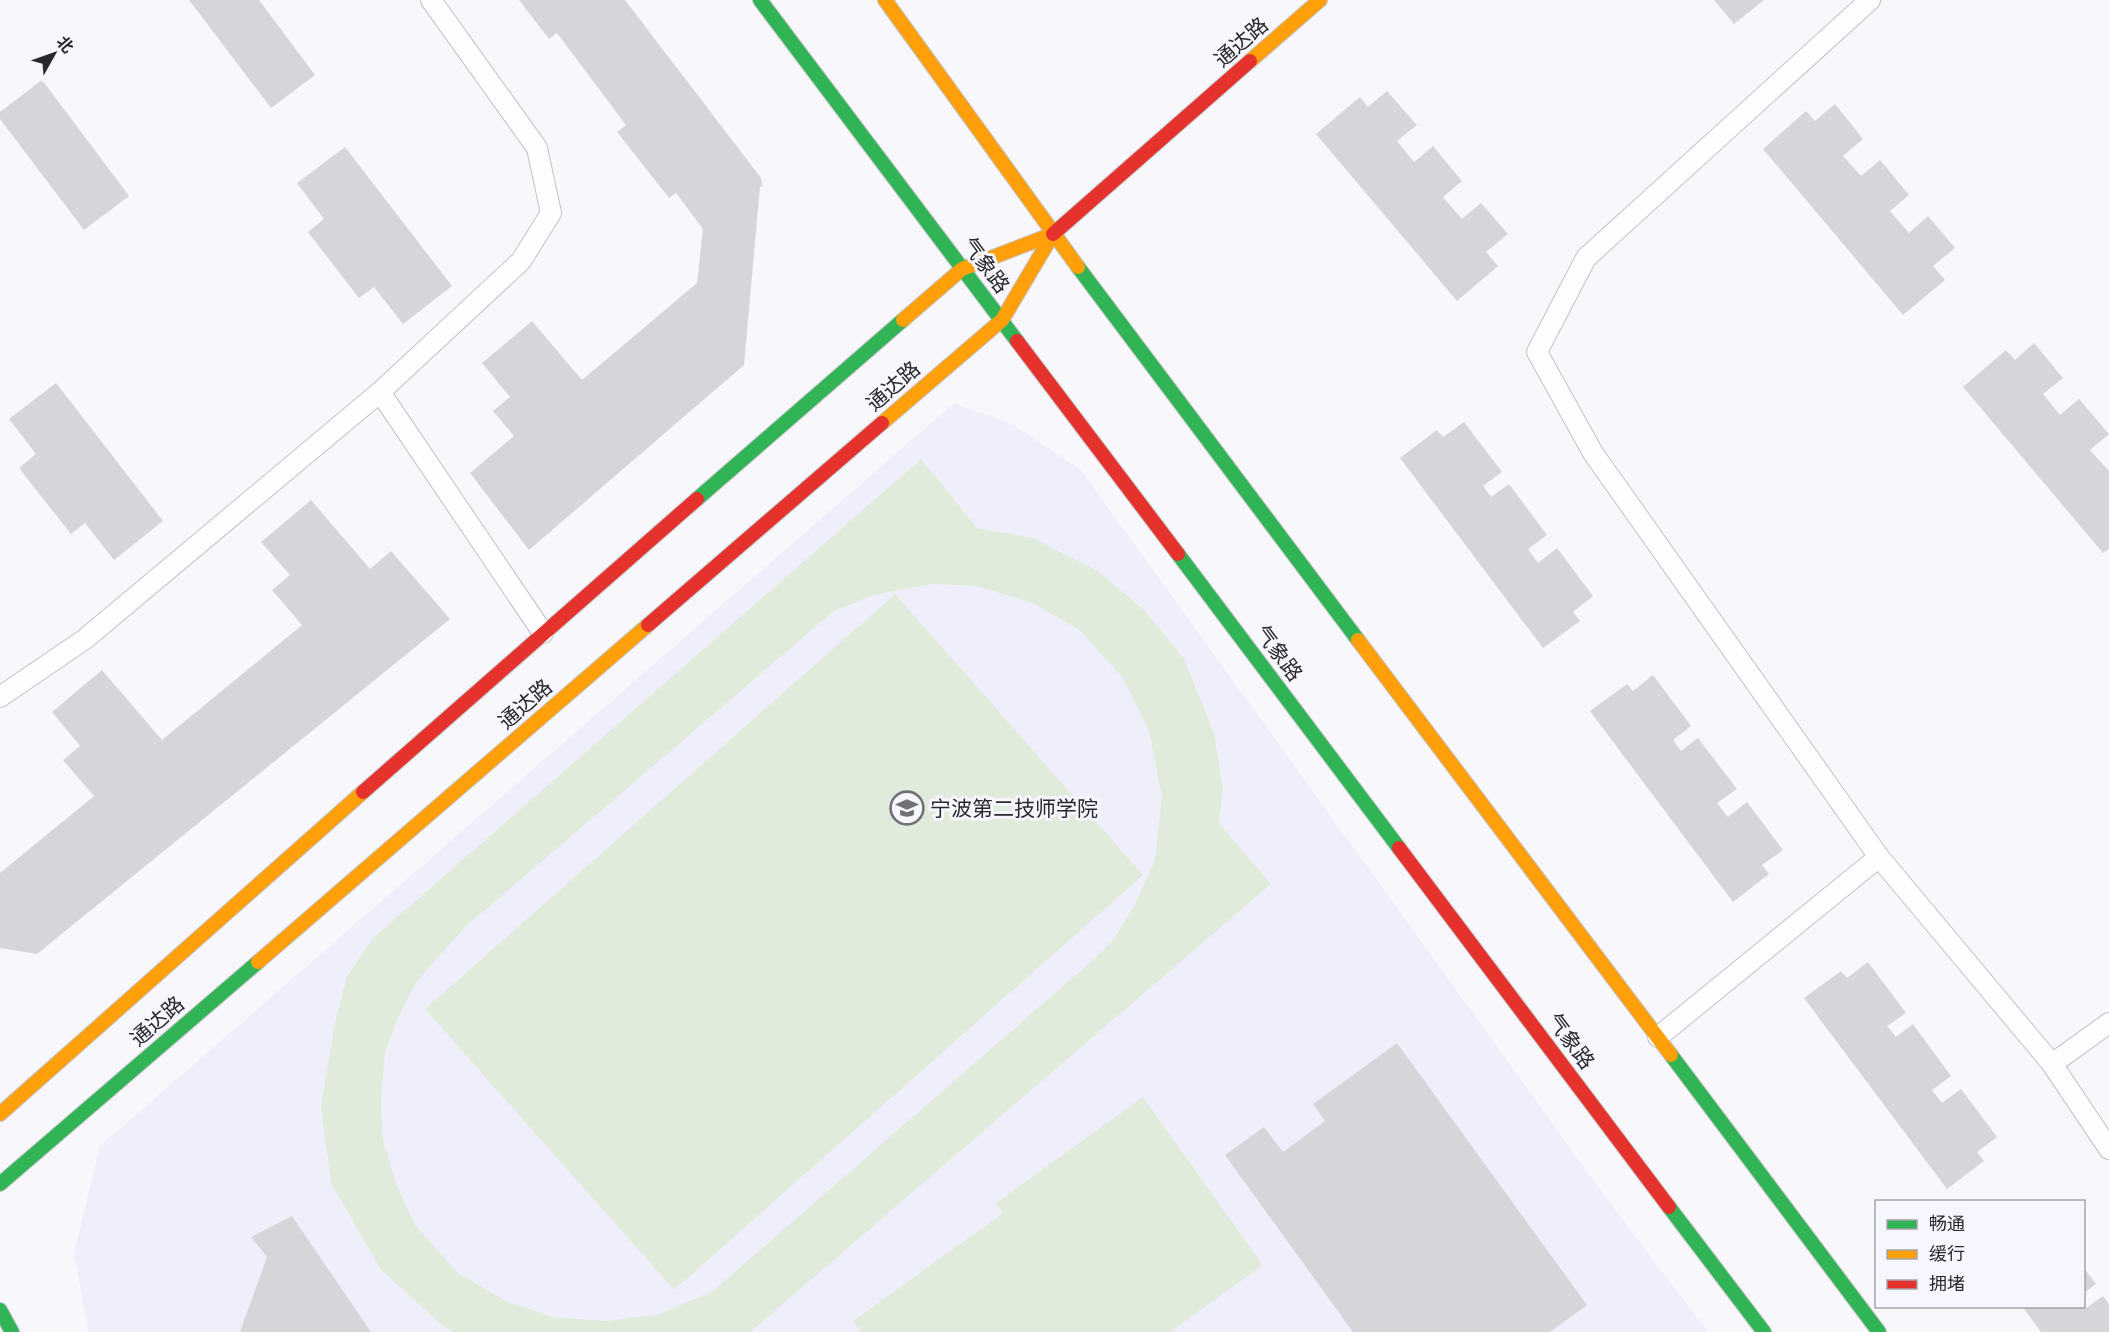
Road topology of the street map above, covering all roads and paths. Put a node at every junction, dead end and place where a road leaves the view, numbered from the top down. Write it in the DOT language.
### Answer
graph roads {
  1 [pos="431,0"];
  2 [pos="760,0"];
  3 [pos="885,0"];
  4 [pos="1320,0"];
  5 [pos="1870,0"];
  6 [pos="1053,234"];
  7 [pos="962,269"];
  8 [pos="1002,320"];
  9 [pos="380,392"];
  10 [pos="543,633"];
  11 [pos="0,697"];
  12 [pos="1879,857"];
  13 [pos="2109,1023"];
  14 [pos="1658,1038"];
  15 [pos="2052,1064"];
  16 [pos="0,1114"];
  17 [pos="2109,1149"];
  18 [pos="0,1184"];
  19 [pos="0,1310"];
  20 [pos="12,1332"];
  21 [pos="1764,1332"];
  22 [pos="1879,1332"];
  1 -- 9 [label="lane"];
  2 -- 7 [label="street, 气象路"];
  3 -- 6 [label="street"];
  4 -- 6 [label="street, 通达路"];
  5 -- 12 [label="lane"];
  6 -- 7 [label="street, 通达路"];
  6 -- 8 [label="street, 通达路"];
  6 -- 14 [label="street"];
  7 -- 8 [label="street, 气象路"];
  7 -- 10 [label="street, 通达路"];
  8 -- 18 [label="street, 通达路"];
  8 -- 21 [label="street, 气象路"];
  9 -- 10 [label="lane"];
  9 -- 11 [label="lane"];
  10 -- 16 [label="street, 通达路"];
  12 -- 14 [label="lane"];
  12 -- 15 [label="lane"];
  13 -- 15 [label="lane"];
  14 -- 22 [label="street"];
  15 -- 17 [label="lane"];
  19 -- 20 [label="street"];
}
